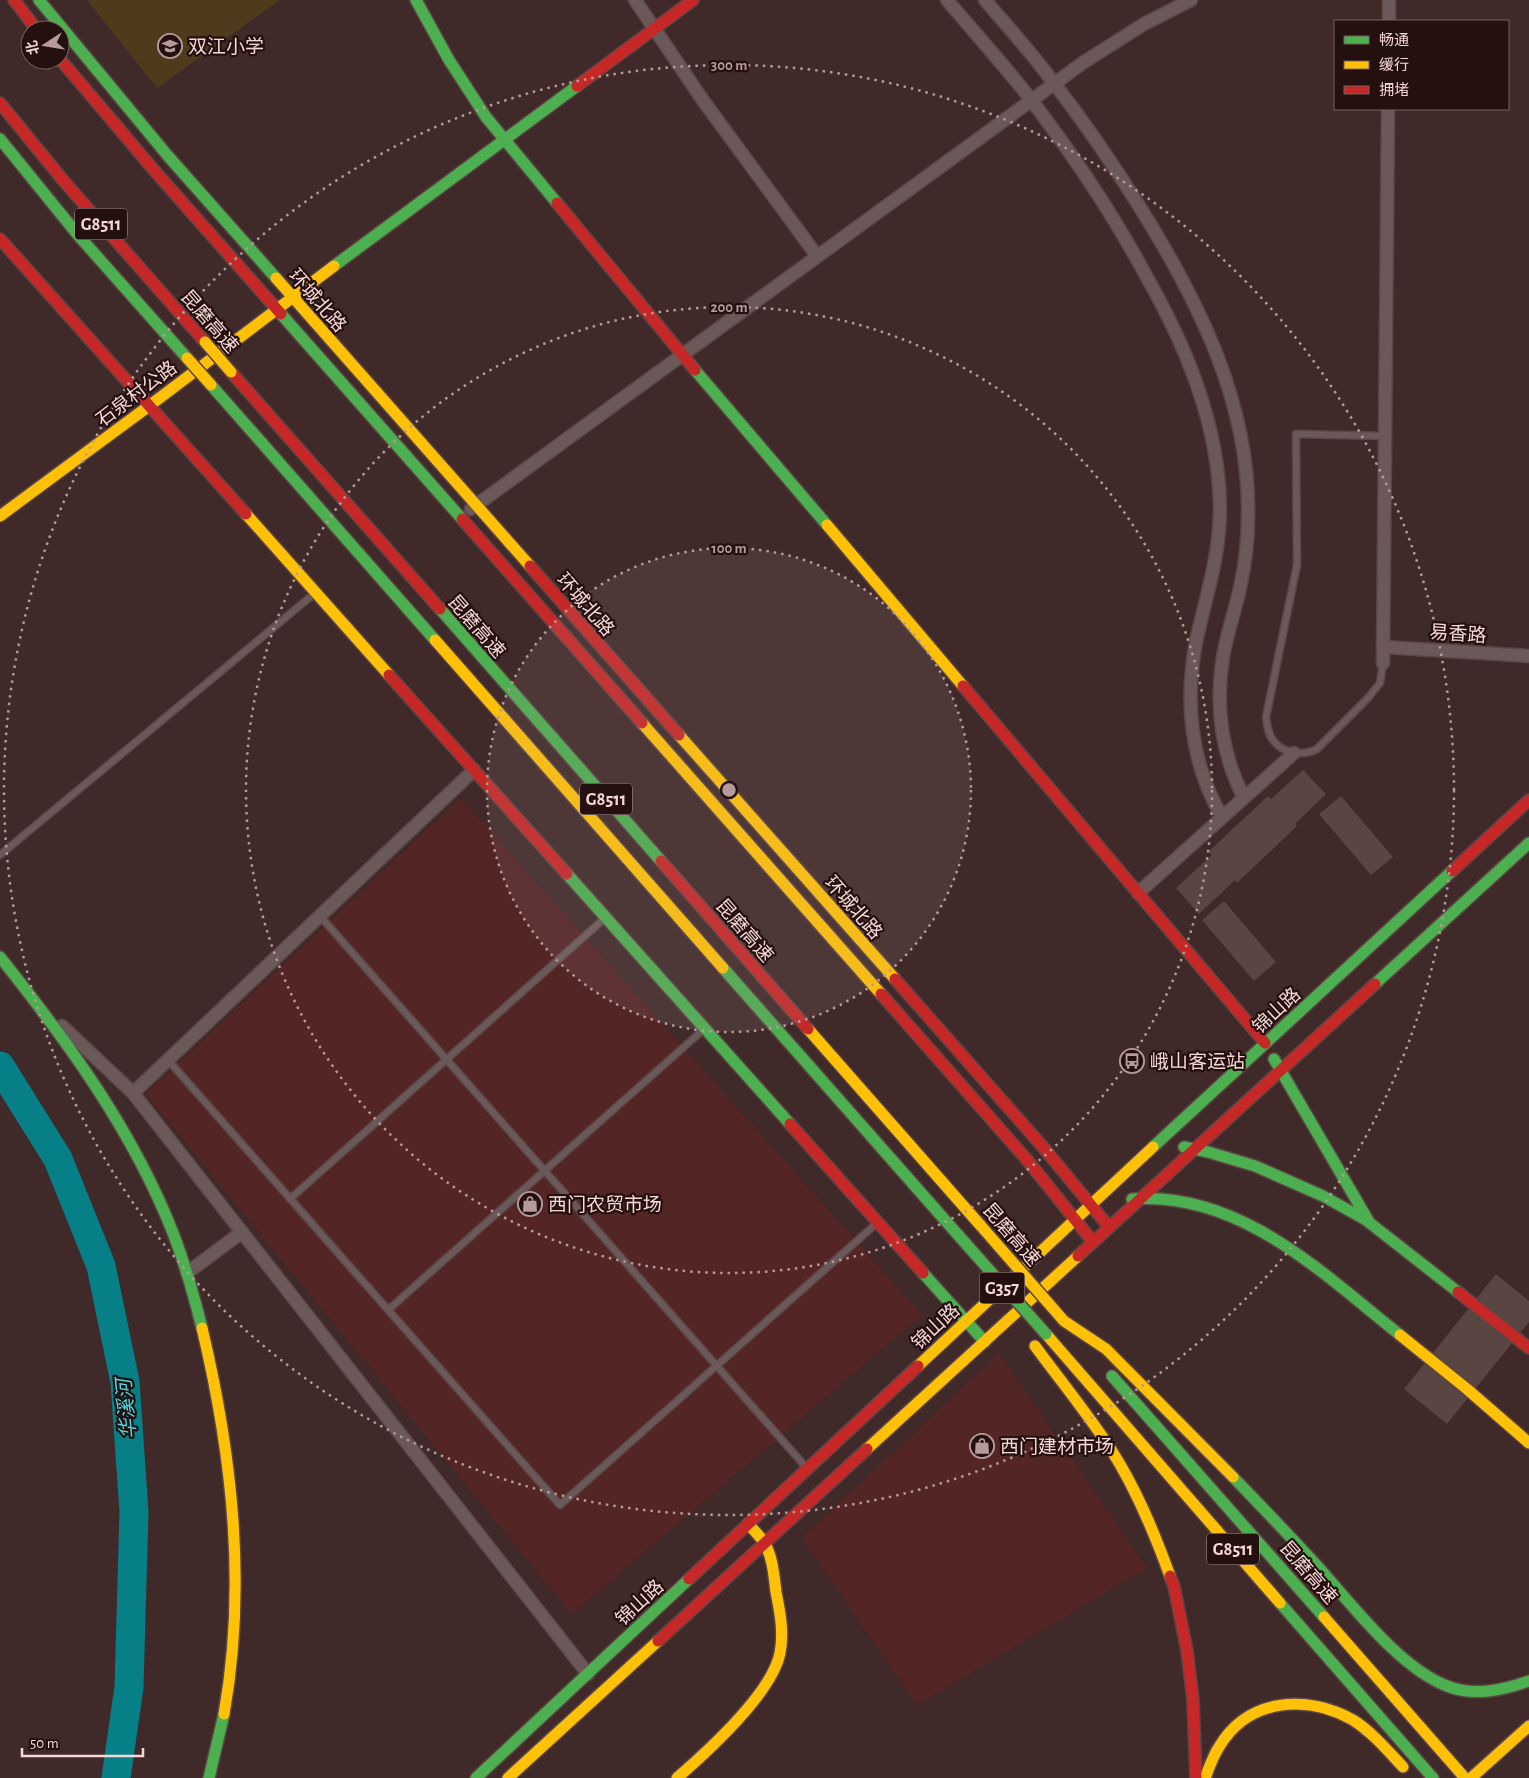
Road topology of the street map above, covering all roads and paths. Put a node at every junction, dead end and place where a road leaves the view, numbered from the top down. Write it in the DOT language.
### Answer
graph roads {
  1 [pos="14,0"];
  2 [pos="39,0"];
  3 [pos="416,0"];
  4 [pos="635,0"];
  5 [pos="693,0"];
  6 [pos="947,0"];
  7 [pos="985,0"];
  8 [pos="1191,0"];
  9 [pos="1389,0"];
  10 [pos="29,20"];
  11 [pos="1389,20"];
  12 [pos="654,29"];
  13 [pos="68,70"];
  14 [pos="1054,83"];
  15 [pos="1031,100"];
  16 [pos="0,103"];
  17 [pos="1388,110"];
  18 [pos="0,139"];
  19 [pos="504,140"];
  20 [pos="0,239"];
  21 [pos="817,256"];
  22 [pos="292,297"];
  23 [pos="276,310"];
  24 [pos="682,354"];
  25 [pos="149,406"];
  26 [pos="1385,436"];
  27 [pos="475,505"];
  28 [pos="0,516"];
  29 [pos="459,517"];
  30 [pos="316,592"];
  31 [pos="1384,647"];
  32 [pos="1529,656"];
  33 [pos="1383,663"];
  34 [pos="1294,753"];
  35 [pos="474,770"];
  36 [pos="1244,798"];
  37 [pos="1529,800"];
  38 [pos="1222,818"];
  39 [pos="1529,844"];
  40 [pos="0,856"];
  41 [pos="1138,893"];
  42 [pos="320,916"];
  43 [pos="606,917"];
  44 [pos="0,957"];
  45 [pos="34,999"];
  46 [pos="705,1028"];
  47 [pos="1265,1043"];
  48 [pos="168,1060"];
  49 [pos="446,1060"];
  50 [pos="1281,1070"];
  51 [pos="133,1093"];
  52 [pos="1157,1143"];
  53 [pos="1196,1149"];
  54 [pos="545,1171"];
  55 [pos="1143,1197"];
  56 [pos="290,1198"];
  57 [pos="1091,1205"];
  58 [pos="1075,1220"];
  59 [pos="1369,1221"];
  60 [pos="878,1222"];
  61 [pos="1109,1228"];
  62 [pos="242,1232"];
  63 [pos="955,1240"];
  64 [pos="1093,1242"];
  65 [pos="970,1265"];
  66 [pos="187,1273"];
  67 [pos="988,1287"];
  68 [pos="388,1310"];
  69 [pos="966,1321"];
  70 [pos="1064,1321"];
  71 [pos="1017,1324"];
  72 [pos="985,1342"];
  73 [pos="1032,1342"];
  74 [pos="1529,1348"];
  75 [pos="1090,1351"];
  76 [pos="716,1366"];
  77 [pos="1103,1366"];
  78 [pos="1529,1443"];
  79 [pos="808,1469"];
  80 [pos="748,1524"];
  81 [pos="765,1543"];
  82 [pos="588,1674"];
  83 [pos="1529,1681"];
  84 [pos="1529,1726"];
  85 [pos="209,1778"];
  86 [pos="476,1778"];
  87 [pos="508,1778"];
  88 [pos="677,1778"];
  89 [pos="1196,1778"];
  90 [pos="1205,1778"];
  91 [pos="1413,1778"];
  92 [pos="1433,1778"];
  93 [pos="1465,1778"];
  94 [pos="1471,1778"];
  1 -- 10 [label="main road"];
  2 -- 22 [label="main road, 环城北路"];
  3 -- 19 [label="main road"];
  4 -- 12 [label="street"];
  5 -- 12 [label="main road, 石泉村公路"];
  6 -- 15 [label="street"];
  7 -- 14 [label="street"];
  8 -- 14 [label="street"];
  9 -- 11 [label="street"];
  12 -- 19 [label="main road, 石泉村公路"];
  12 -- 21 [label="street"];
  13 -- 23 [label="main road, 环城北路"];
  14 -- 15 [label="street"];
  14 -- 36 [label="street"];
  15 -- 21 [label="street"];
  15 -- 38 [label="street"];
  16 -- 70 [label="main road, 昆磨高速 / G8511, bridge"];
  17 -- 26 [label="street"];
  18 -- 63 [label="main road, G8511, bridge"];
  19 -- 22 [label="main road, 石泉村公路"];
  19 -- 24 [label="main road"];
  20 -- 25 [label="main road"];
  21 -- 24 [label="street"];
  22 -- 23 [label="main road, 石泉村公路"];
  22 -- 27 [label="main road, 环城北路"];
  23 -- 25 [label="main road, 石泉村公路"];
  23 -- 29 [label="main road, 环城北路"];
  24 -- 27 [label="street"];
  24 -- 41 [label="main road"];
  25 -- 28 [label="main road, 石泉村公路"];
  25 -- 30 [label="main road"];
  26 -- 31 [label="street"];
  26 -- 34 [label="lane"];
  27 -- 29 [label="street"];
  27 -- 57 [label="main road, 环城北路"];
  29 -- 58 [label="main road, 环城北路"];
  30 -- 35 [label="main road"];
  30 -- 40 [label="lane"];
  31 -- 32 [label="street, 易香路"];
  31 -- 33 [label="street"];
  33 -- 34 [label="lane"];
  34 -- 36 [label="street"];
  35 -- 42 [label="street"];
  35 -- 43 [label="main road"];
  36 -- 38 [label="street"];
  37 -- 47 [label="main road, 锦山路 / G357"];
  38 -- 41 [label="street"];
  39 -- 50 [label="main road, G357"];
  41 -- 47 [label="main road"];
  42 -- 48 [label="street"];
  42 -- 49 [label="lane"];
  43 -- 46 [label="main road"];
  43 -- 49 [label="lane"];
  44 -- 45 [label="main road"];
  45 -- 51 [label="street"];
  45 -- 66 [label="main road"];
  46 -- 54 [label="lane"];
  46 -- 60 [label="main road"];
  47 -- 50 [label="main road"];
  47 -- 52 [label="main road, 锦山路 / G357"];
  48 -- 51 [label="street"];
  48 -- 56 [label="lane"];
  49 -- 54 [label="lane"];
  49 -- 56 [label="lane"];
  50 -- 53 [label="main road, G357"];
  50 -- 59 [label="main road"];
  51 -- 62 [label="street"];
  52 -- 53 [label="main road"];
  52 -- 57 [label="main road, 锦山路 / G357"];
  53 -- 55 [label="main road, G357"];
  53 -- 59 [label="main road"];
  54 -- 68 [label="lane"];
  54 -- 76 [label="lane"];
  55 -- 57 [label="main road"];
  55 -- 61 [label="main road, G357"];
  55 -- 78 [label="main road"];
  56 -- 68 [label="lane"];
  57 -- 58 [label="main road, 锦山路 / G357"];
  57 -- 61 [label="main road, 环城北路"];
  58 -- 64 [label="main road, 环城北路"];
  58 -- 69 [label="main road, 锦山路 / G357"];
  59 -- 74 [label="main road"];
  60 -- 69 [label="main road"];
  60 -- 76 [label="lane"];
  61 -- 64 [label="main road, G357"];
  62 -- 66 [label="street"];
  62 -- 82 [label="street"];
  63 -- 65 [label="main road"];
  63 -- 92 [label="main road, G8511, bridge"];
  64 -- 72 [label="main road, G357"];
  66 -- 85 [label="main road"];
  67 -- 71 [label="main road"];
  68 -- 76 [label="lane"];
  69 -- 72 [label="main road"];
  69 -- 79 [label="main road, 锦山路 / G357"];
  70 -- 75 [label="main road, 昆磨高速 / G8511"];
  70 -- 83 [label="main road"];
  72 -- 81 [label="main road, G357"];
  73 -- 89 [label="main road"];
  76 -- 79 [label="lane"];
  77 -- 93 [label="main road, 昆磨高速 / G8511"];
  79 -- 80 [label="main road, 锦山路 / G357"];
  80 -- 81 [label="main road"];
  80 -- 82 [label="main road, 锦山路 / G357"];
  81 -- 87 [label="main road, G357"];
  81 -- 88 [label="main road"];
  82 -- 86 [label="main road, 锦山路 / G357"];
  84 -- 94 [label="main road"];
  90 -- 91 [label="main road"];
}
